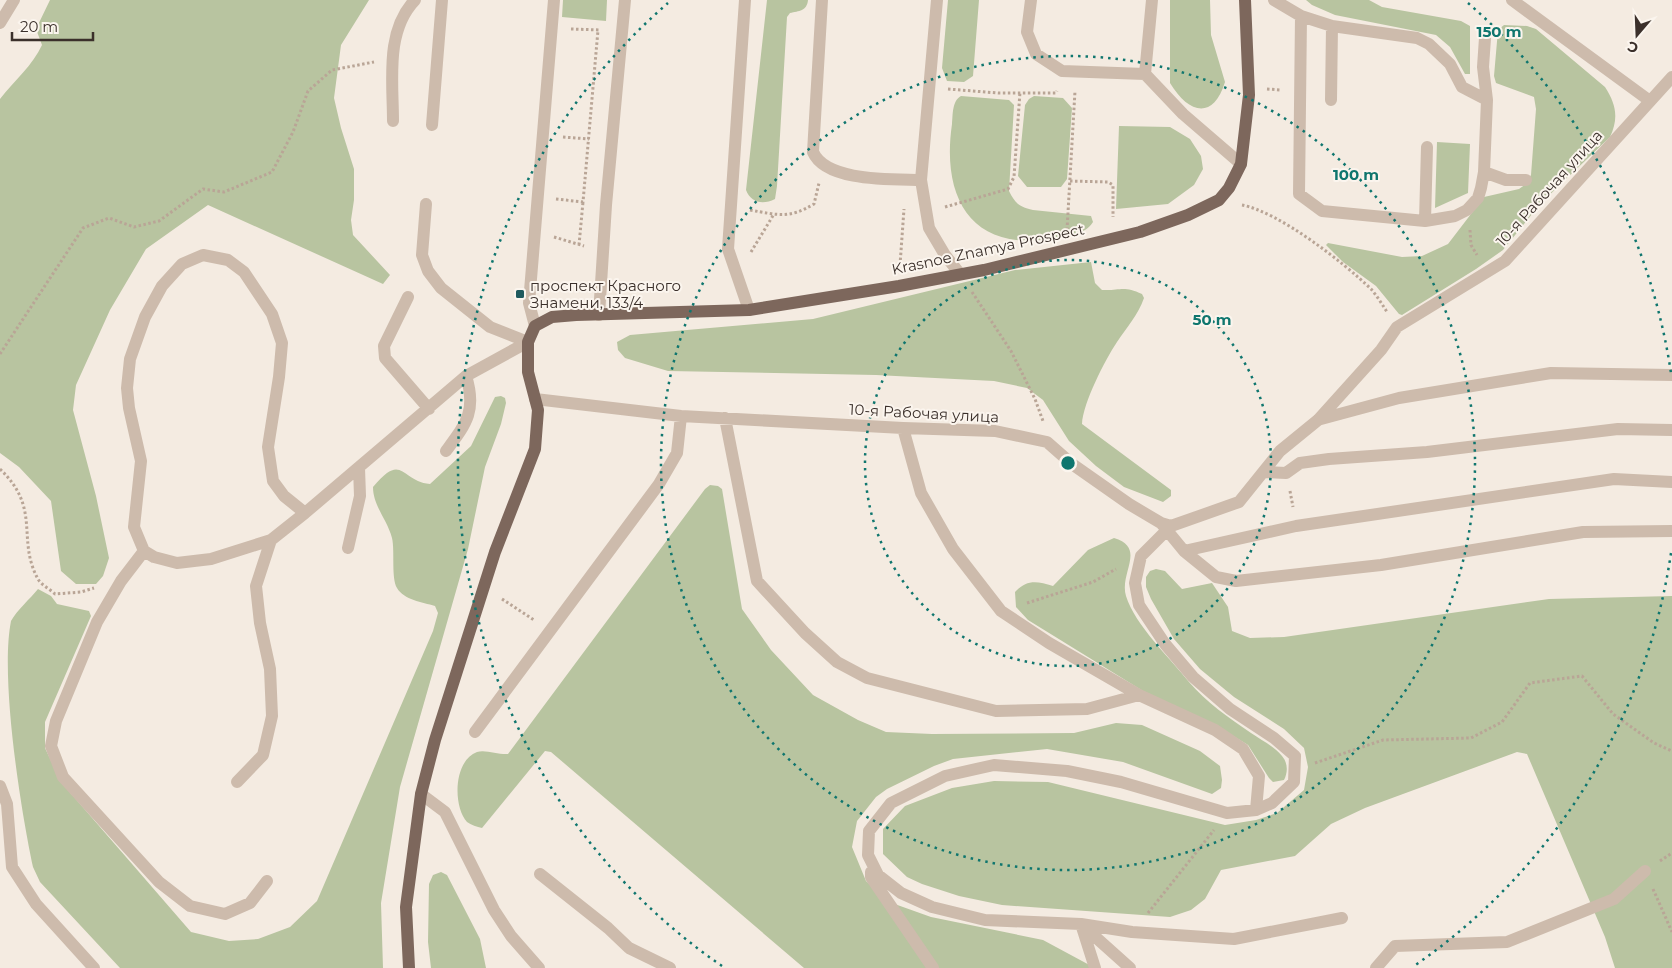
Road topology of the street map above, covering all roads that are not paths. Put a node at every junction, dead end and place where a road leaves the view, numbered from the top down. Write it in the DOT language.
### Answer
graph roads {
  1 [pos="14,0"];
  2 [pos="415,0"];
  3 [pos="442,0"];
  4 [pos="554,0"];
  5 [pos="625,0"];
  6 [pos="745,0"];
  7 [pos="822,0"];
  8 [pos="937,0"];
  9 [pos="1031,0"];
  10 [pos="1152,0"];
  11 [pos="1245,0"];
  12 [pos="1274,0"];
  13 [pos="1512,0"];
  14 [pos="1301,16"];
  15 [pos="0,23"];
  16 [pos="1332,26"];
  17 [pos="1485,38"];
  18 [pos="1145,74"];
  19 [pos="1672,77"];
  20 [pos="1331,100"];
  21 [pos="1487,100"];
  22 [pos="1650,101"];
  23 [pos="393,121"];
  24 [pos="432,125"];
  25 [pos="1427,147"];
  26 [pos="1241,164"];
  27 [pos="1484,172"];
  28 [pos="921,180"];
  29 [pos="1526,180"];
  30 [pos="426,204"];
  31 [pos="1425,221"];
  32 [pos="960,274"];
  33 [pos="408,297"];
  34 [pos="749,310"];
  35 [pos="599,315"];
  36 [pos="535,326"];
  37 [pos="528,342"];
  38 [pos="1672,375"];
  39 [pos="466,376"];
  40 [pos="535,400"];
  41 [pos="429,409"];
  42 [pos="681,416"];
  43 [pos="725,418"];
  44 [pos="1318,420"];
  45 [pos="902,428"];
  46 [pos="1672,430"];
  47 [pos="446,451"];
  48 [pos="359,468"];
  49 [pos="1264,472"];
  50 [pos="1672,482"];
  51 [pos="306,513"];
  52 [pos="1163,527"];
  53 [pos="1672,531"];
  54 [pos="271,540"];
  55 [pos="348,548"];
  56 [pos="144,551"];
  57 [pos="1184,551"];
  58 [pos="1139,695"];
  59 [pos="475,732"];
  60 [pos="237,782"];
  61 [pos="0,786"];
  62 [pos="421,794"];
  63 [pos="1256,810"];
  64 [pos="868,855"];
  65 [pos="1644,871"];
  66 [pos="540,874"];
  67 [pos="267,881"];
  68 [pos="1342,918"];
  69 [pos="1081,924"];
  70 [pos="94,968"];
  71 [pos="409,968"];
  72 [pos="539,968"];
  73 [pos="670,968"];
  74 [pos="933,968"];
  75 [pos="1095,968"];
  76 [pos="1130,968"];
  77 [pos="1376,968"];
  1 -- 15 [label="street"];
  2 -- 23 [label="street"];
  3 -- 24 [label="street"];
  4 -- 36 [label="street"];
  5 -- 35 [label="street"];
  6 -- 34 [label="street"];
  7 -- 28 [label="street"];
  8 -- 28 [label="street"];
  9 -- 18 [label="street"];
  10 -- 18 [label="street"];
  11 -- 26 [label="main road"];
  12 -- 14 [label="street"];
  13 -- 22 [label="street"];
  14 -- 16 [label="street"];
  14 -- 31 [label="street"];
  16 -- 20 [label="street"];
  16 -- 21 [label="street"];
  17 -- 21 [label="street"];
  18 -- 26 [label="street"];
  19 -- 22 [label="street, 10-я Рабочая улица"];
  21 -- 27 [label="street"];
  22 -- 44 [label="street, 10-я Рабочая улица"];
  25 -- 31 [label="street"];
  26 -- 32 [label="main road, Krasnoe Znamya Prospect"];
  27 -- 29 [label="street"];
  27 -- 31 [label="street"];
  28 -- 32 [label="street"];
  30 -- 37 [label="street"];
  32 -- 34 [label="main road, Krasnoe Znamya Prospect"];
  33 -- 41 [label="street"];
  34 -- 35 [label="main road, Krasnoe Znamya Prospect"];
  35 -- 36 [label="main road, Krasnoe Znamya Prospect"];
  36 -- 37 [label="main road"];
  37 -- 39 [label="street"];
  37 -- 40 [label="main road"];
  38 -- 44 [label="street"];
  39 -- 41 [label="street"];
  39 -- 47 [label="street"];
  40 -- 42 [label="street, 10-я Рабочая улица"];
  40 -- 62 [label="main road"];
  41 -- 48 [label="street"];
  42 -- 43 [label="street, 10-я Рабочая улица"];
  42 -- 59 [label="street"];
  43 -- 45 [label="street, 10-я Рабочая улица"];
  43 -- 58 [label="street"];
  44 -- 49 [label="street, 10-я Рабочая улица"];
  45 -- 52 [label="street, 10-я Рабочая улица"];
  45 -- 58 [label="street"];
  46 -- 49 [label="street"];
  48 -- 51 [label="street"];
  48 -- 55 [label="street"];
  49 -- 52 [label="street, 10-я Рабочая улица"];
  50 -- 57 [label="street"];
  51 -- 54 [label="street"];
  51 -- 56 [label="street"];
  52 -- 57 [label="street"];
  52 -- 63 [label="street"];
  53 -- 57 [label="street"];
  54 -- 56 [label="street"];
  54 -- 60 [label="street"];
  56 -- 67 [label="street"];
  58 -- 63 [label="street"];
  61 -- 70 [label="street"];
  62 -- 71 [label="main road"];
  62 -- 72 [label="street"];
  63 -- 64 [label="street"];
  64 -- 69 [label="street"];
  64 -- 74 [label="street"];
  65 -- 77 [label="street"];
  66 -- 73 [label="street"];
  68 -- 69 [label="street"];
  69 -- 75 [label="street"];
  69 -- 76 [label="street"];
}
